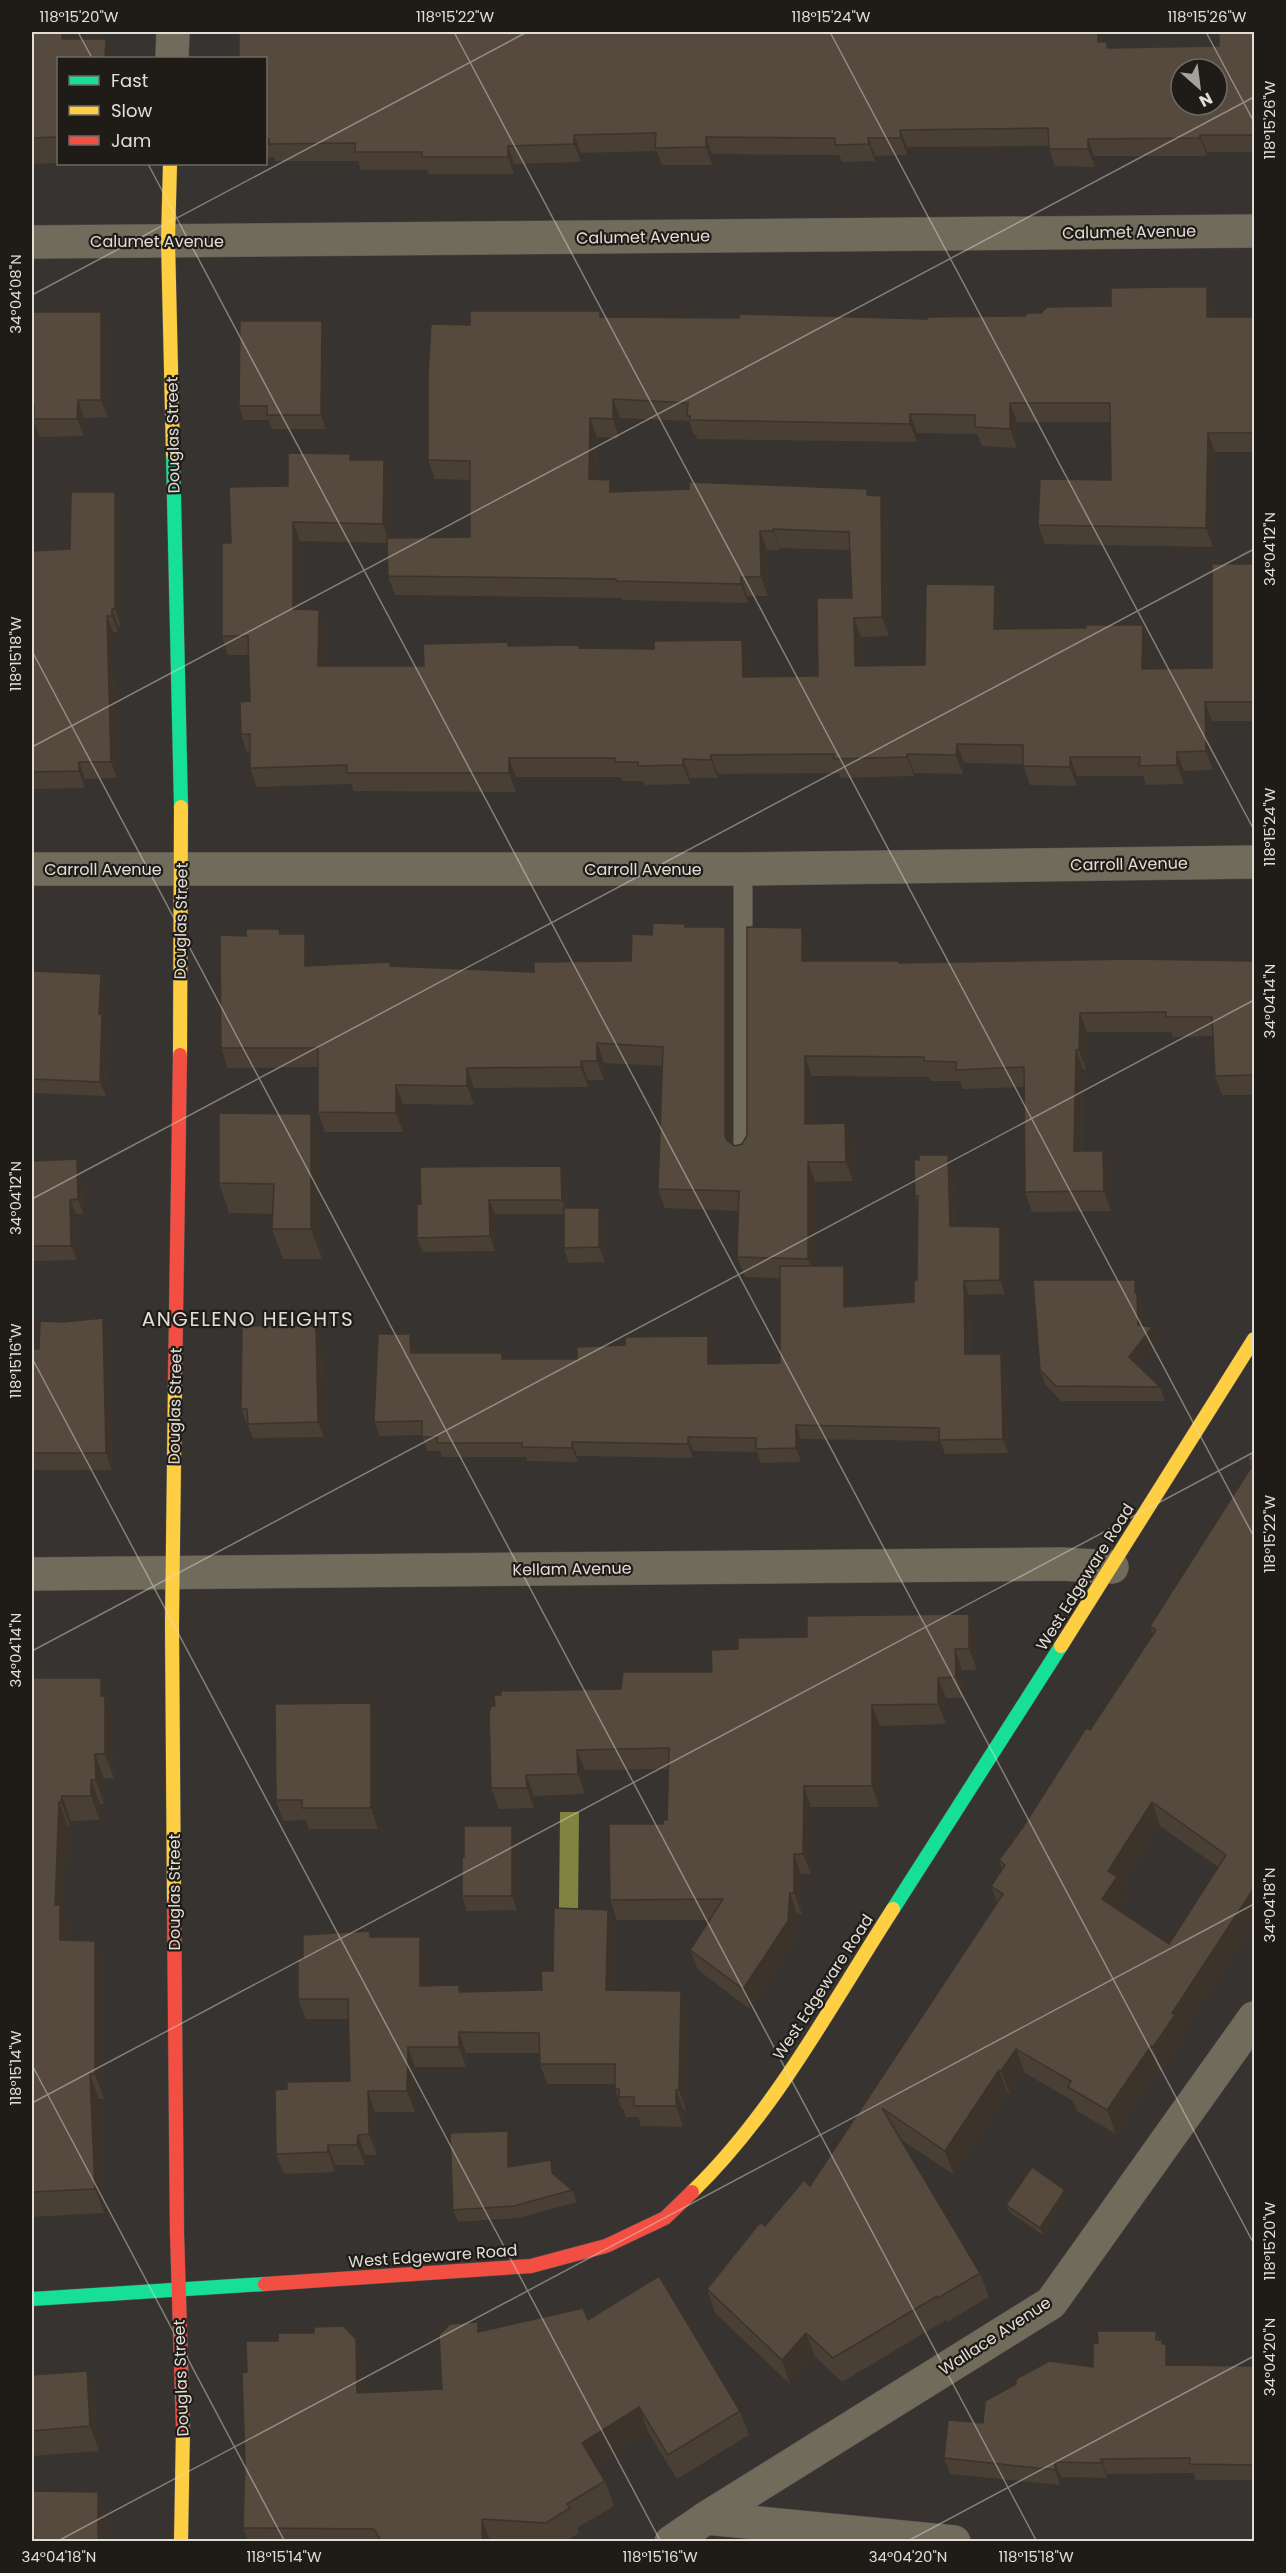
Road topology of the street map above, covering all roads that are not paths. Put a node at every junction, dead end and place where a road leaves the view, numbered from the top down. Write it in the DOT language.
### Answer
graph roads {
  1 [pos="173,32"];
  2 [pos="172,57"];
  3 [pos="170,165"];
  4 [pos="1254,231"];
  5 [pos="168,241"];
  6 [pos="32,242"];
  7 [pos="1254,862"];
  8 [pos="182,868"];
  9 [pos="32,869"];
  10 [pos="743,869"];
  11 [pos="743,1154"];
  12 [pos="1254,1339"];
  13 [pos="1112,1567"];
  14 [pos="32,1574"];
  15 [pos="173,1574"];
  16 [pos="1254,2018"];
  17 [pos="179,2289"];
  18 [pos="32,2299"];
  19 [pos="706,2518"];
  20 [pos="181,2541"];
  21 [pos="671,2541"];
  22 [pos="954,2541"];
  1 -- 2 [label="street"];
  3 -- 5 [label="street, Douglas Street"];
  4 -- 5 [label="street, Calumet Avenue"];
  5 -- 6 [label="street, Calumet Avenue"];
  5 -- 8 [label="street, Douglas Street"];
  7 -- 10 [label="street, Carroll Avenue"];
  8 -- 9 [label="street, Carroll Avenue"];
  8 -- 10 [label="street, Carroll Avenue"];
  8 -- 15 [label="street, Douglas Street"];
  10 -- 11 [label="lane"];
  12 -- 13 [label="street, West Edgeware Road"];
  13 -- 15 [label="street, Kellam Avenue"];
  13 -- 17 [label="street, West Edgeware Road"];
  14 -- 15 [label="street, Kellam Avenue"];
  15 -- 17 [label="street, Douglas Street"];
  16 -- 19 [label="street, Wallace Avenue"];
  17 -- 18 [label="street, West Edgeware Road"];
  17 -- 20 [label="street, Douglas Street"];
  19 -- 21 [label="street, Wallace Avenue"];
  19 -- 22 [label="street"];
}
